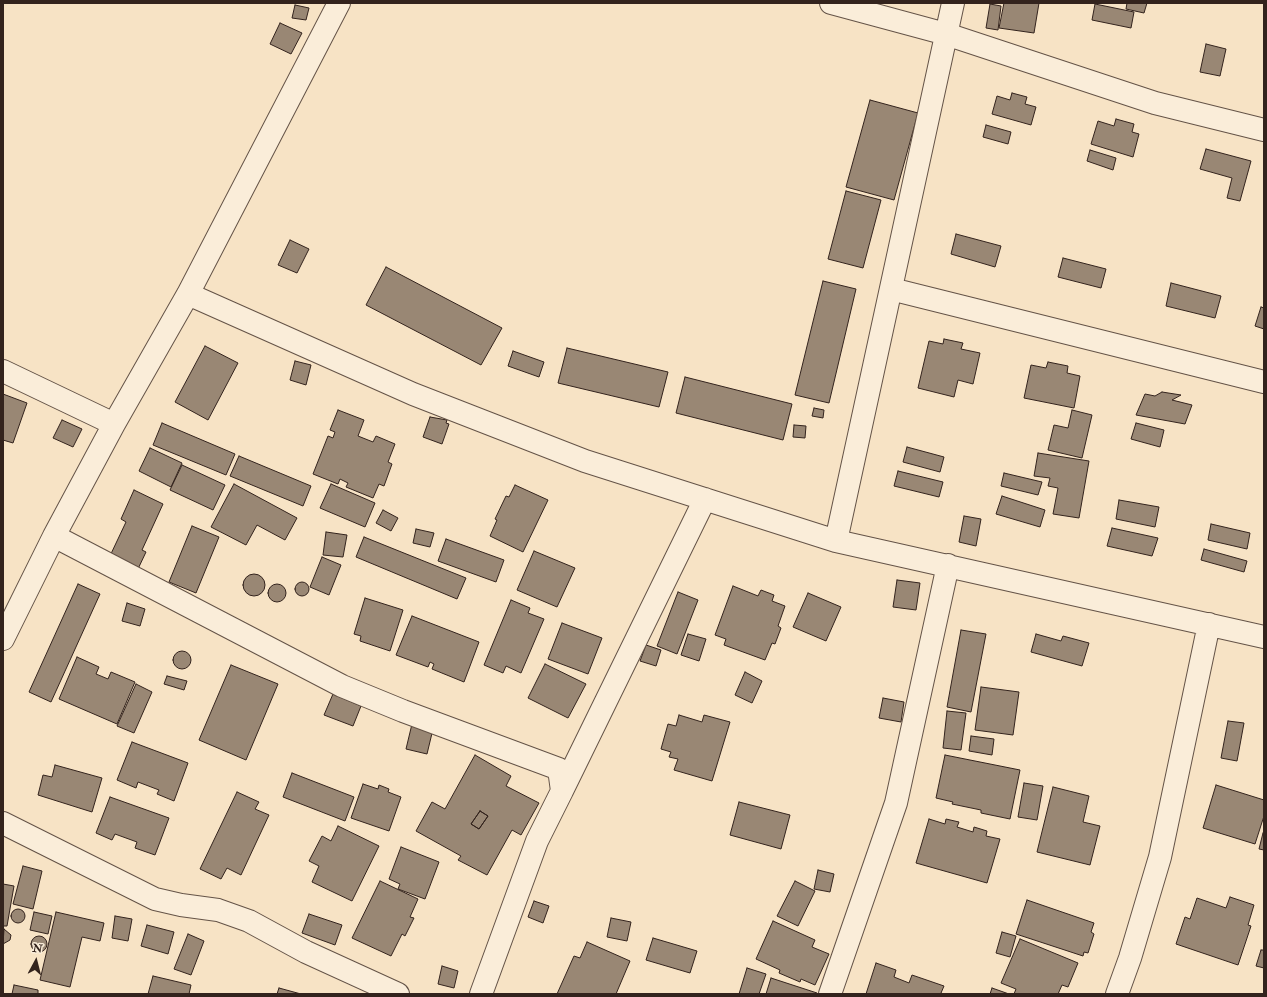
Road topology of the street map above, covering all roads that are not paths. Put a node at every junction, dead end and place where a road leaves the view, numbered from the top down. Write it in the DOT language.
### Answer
graph roads {
  1 [pos="339,3"];
  2 [pos="831,3"];
  3 [pos="953,3"];
  4 [pos="946,34"];
  5 [pos="1264,130"];
  6 [pos="891,289"];
  7 [pos="188,294"];
  8 [pos="3,371"];
  9 [pos="1264,382"];
  10 [pos="114,424"];
  11 [pos="705,499"];
  12 [pos="54,536"];
  13 [pos="836,541"];
  14 [pos="948,565"];
  15 [pos="1209,624"];
  16 [pos="1264,637"];
  17 [pos="3,639"];
  18 [pos="562,791"];
  19 [pos="3,823"];
  20 [pos="398,994"];
  21 [pos="481,994"];
  22 [pos="830,994"];
  23 [pos="1117,994"];
  1 -- 7 [label="street"];
  2 -- 4 [label="street"];
  3 -- 4 [label="street"];
  4 -- 5 [label="street"];
  4 -- 6 [label="street"];
  6 -- 9 [label="street"];
  6 -- 13 [label="street"];
  7 -- 10 [label="street"];
  7 -- 11 [label="street"];
  8 -- 10 [label="street"];
  10 -- 12 [label="street"];
  11 -- 13 [label="street"];
  11 -- 18 [label="street"];
  12 -- 17 [label="street"];
  12 -- 18 [label="street"];
  13 -- 14 [label="street"];
  14 -- 15 [label="street"];
  14 -- 22 [label="street"];
  15 -- 16 [label="street"];
  15 -- 23 [label="street"];
  18 -- 21 [label="street"];
  19 -- 20 [label="street"];
}
